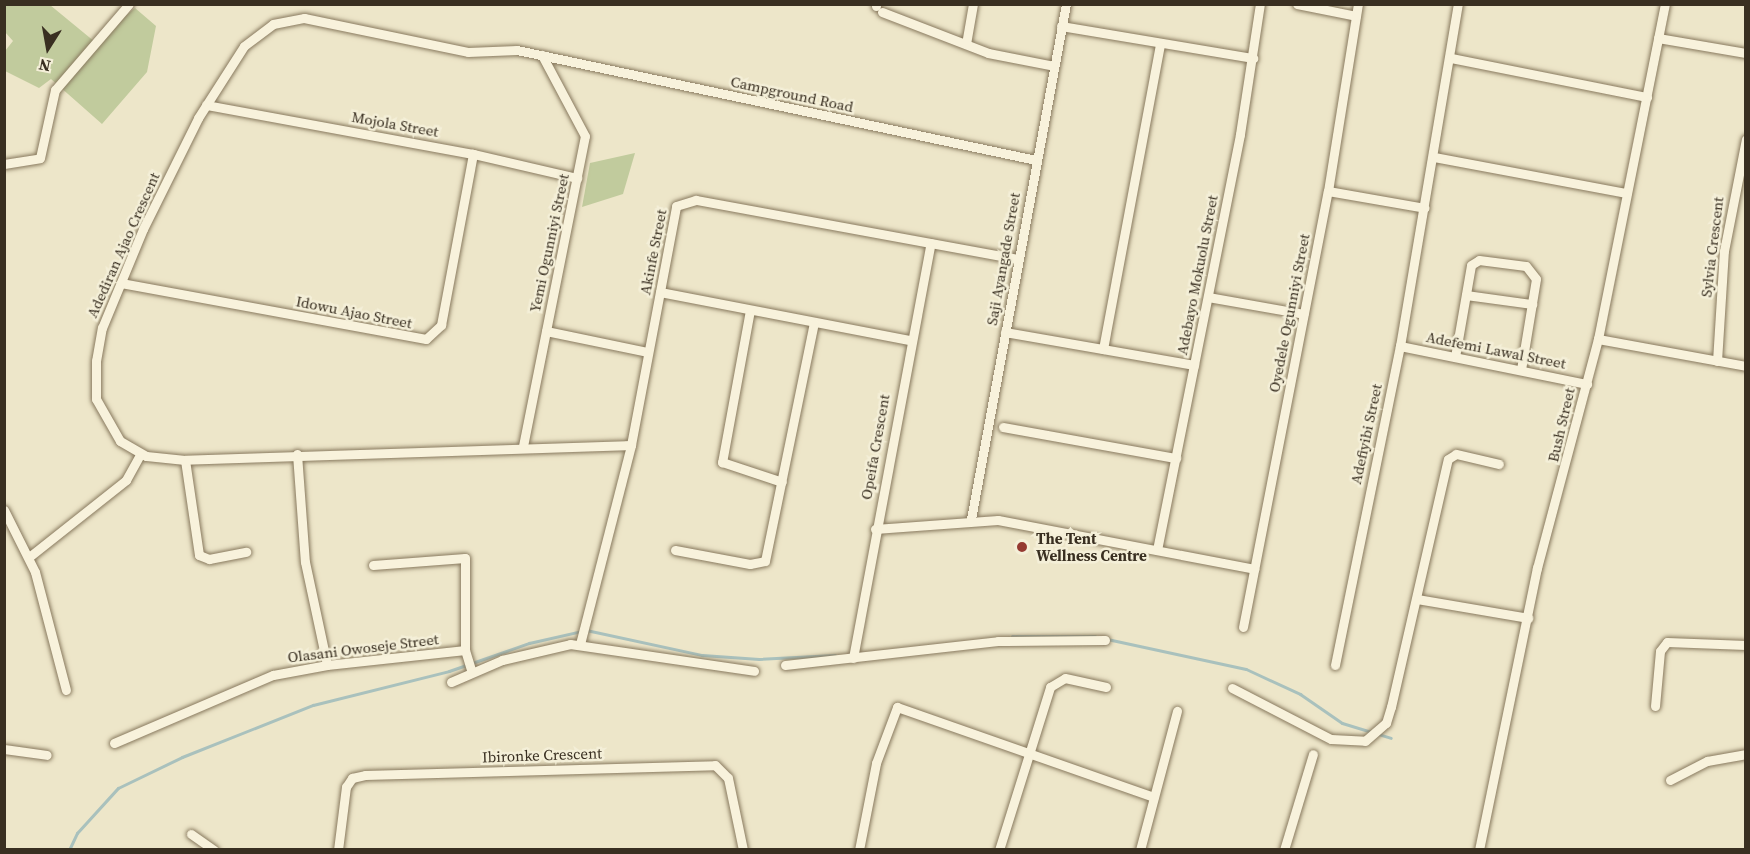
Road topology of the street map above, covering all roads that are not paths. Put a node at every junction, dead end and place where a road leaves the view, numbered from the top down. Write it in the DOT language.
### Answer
graph roads {
  1 [pos="129,4"];
  2 [pos="973,4"];
  3 [pos="1065,4"];
  4 [pos="1260,4"];
  5 [pos="1297,4"];
  6 [pos="1358,4"];
  7 [pos="1458,4"];
  8 [pos="1665,4"];
  9 [pos="878,8"];
  10 [pos="1356,16"];
  11 [pos="1061,26"];
  12 [pos="1658,38"];
  13 [pos="1160,43"];
  14 [pos="966,44"];
  15 [pos="1746,53"];
  16 [pos="542,55"];
  17 [pos="1253,58"];
  18 [pos="1451,58"];
  19 [pos="1054,66"];
  20 [pos="1647,97"];
  21 [pos="206,105"];
  22 [pos="1746,139"];
  23 [pos="473,154"];
  24 [pos="1434,157"];
  25 [pos="1036,160"];
  26 [pos="4,164"];
  27 [pos="577,178"];
  28 [pos="1328,191"];
  29 [pos="1627,193"];
  30 [pos="1425,208"];
  31 [pos="931,243"];
  32 [pos="1019,259"];
  33 [pos="121,283"];
  34 [pos="660,292"];
  35 [pos="1466,295"];
  36 [pos="1208,297"];
  37 [pos="1532,304"];
  38 [pos="750,310"];
  39 [pos="1304,314"];
  40 [pos="814,323"];
  41 [pos="546,331"];
  42 [pos="1005,332"];
  43 [pos="1598,339"];
  44 [pos="910,340"];
  45 [pos="1400,346"];
  46 [pos="1102,349"];
  47 [pos="647,352"];
  48 [pos="1455,357"];
  49 [pos="1717,361"];
  50 [pos="1194,365"];
  51 [pos="1746,366"];
  52 [pos="1521,370"];
  53 [pos="1587,384"];
  54 [pos="1003,428"];
  55 [pos="631,445"];
  56 [pos="523,446"];
  57 [pos="297,454"];
  58 [pos="140,455"];
  59 [pos="1176,458"];
  60 [pos="185,460"];
  61 [pos="1499,464"];
  62 [pos="782,482"];
  63 [pos="4,510"];
  64 [pos="971,519"];
  65 [pos="875,529"];
  66 [pos="675,550"];
  67 [pos="1157,550"];
  68 [pos="246,552"];
  69 [pos="29,557"];
  70 [pos="373,565"];
  71 [pos="1254,569"];
  72 [pos="1417,599"];
  73 [pos="1528,618"];
  74 [pos="1243,627"];
  75 [pos="581,636"];
  76 [pos="1105,640"];
  77 [pos="1746,645"];
  78 [pos="465,650"];
  79 [pos="853,655"];
  80 [pos="327,665"];
  81 [pos="785,665"];
  82 [pos="1335,665"];
  83 [pos="470,666"];
  84 [pos="754,671"];
  85 [pos="451,682"];
  86 [pos="1106,687"];
  87 [pos="1232,688"];
  88 [pos="66,690"];
  89 [pos="1655,706"];
  90 [pos="1177,711"];
  91 [pos="114,743"];
  92 [pos="4,749"];
  93 [pos="1028,753"];
  94 [pos="1314,754"];
  95 [pos="1746,754"];
  96 [pos="47,755"];
  97 [pos="1670,780"];
  98 [pos="1154,797"];
  99 [pos="191,834"];
  100 [pos="214,849"];
  101 [pos="338,849"];
  102 [pos="743,849"];
  103 [pos="859,849"];
  104 [pos="999,849"];
  105 [pos="1140,849"];
  106 [pos="1284,849"];
  107 [pos="1479,849"];
  1 -- 26 [label="street"];
  2 -- 14 [label="street"];
  3 -- 11 [label="street, Saji Ayangade Street"];
  4 -- 17 [label="street, Adebayo Mokuolu Street"];
  5 -- 10 [label="street"];
  6 -- 10 [label="street, Oyedele Ogunniyi Street"];
  7 -- 18 [label="street, Adefiyibi Street"];
  8 -- 12 [label="street, Bush Street"];
  9 -- 14 [label="street"];
  10 -- 28 [label="street, Oyedele Ogunniyi Street"];
  11 -- 13 [label="street"];
  11 -- 19 [label="street, Saji Ayangade Street"];
  12 -- 15 [label="street"];
  12 -- 20 [label="street, Bush Street"];
  13 -- 17 [label="street"];
  13 -- 46 [label="street"];
  14 -- 19 [label="street"];
  16 -- 21 [label="street, Adediran Ajao Crescent"];
  16 -- 25 [label="street, Campground Road"];
  16 -- 27 [label="street, Yemi Ogunniyi Street"];
  17 -- 36 [label="street, Adebayo Mokuolu Street"];
  18 -- 20 [label="street"];
  18 -- 24 [label="street, Adefiyibi Street"];
  19 -- 25 [label="street, Saji Ayangade Street"];
  20 -- 29 [label="street, Bush Street"];
  21 -- 23 [label="street, Mojola Street"];
  21 -- 33 [label="street, Adediran Ajao Crescent"];
  22 -- 49 [label="street, Sylvia Crescent"];
  23 -- 27 [label="street, Mojola Street"];
  23 -- 33 [label="street, Idowu Ajao Street"];
  24 -- 29 [label="street"];
  24 -- 30 [label="street, Adefiyibi Street"];
  25 -- 32 [label="street, Saji Ayangade Street"];
  27 -- 41 [label="street, Yemi Ogunniyi Street"];
  28 -- 30 [label="street"];
  28 -- 39 [label="street, Oyedele Ogunniyi Street"];
  29 -- 43 [label="street, Bush Street"];
  30 -- 45 [label="street, Adefiyibi Street"];
  31 -- 32 [label="street, Akinfe Street"];
  31 -- 34 [label="street, Akinfe Street"];
  31 -- 44 [label="street, Opeifa Crescent"];
  32 -- 42 [label="street, Saji Ayangade Street"];
  33 -- 58 [label="street, Adediran Ajao Crescent"];
  34 -- 38 [label="street"];
  34 -- 47 [label="street, Akinfe Street"];
  35 -- 37 [label="street"];
  35 -- 37 [label="street"];
  35 -- 48 [label="street"];
  36 -- 39 [label="street"];
  36 -- 50 [label="street, Adebayo Mokuolu Street"];
  37 -- 52 [label="street"];
  38 -- 40 [label="street"];
  38 -- 62 [label="street"];
  39 -- 71 [label="street, Oyedele Ogunniyi Street"];
  40 -- 44 [label="street"];
  40 -- 62 [label="street"];
  41 -- 47 [label="street"];
  41 -- 56 [label="street, Yemi Ogunniyi Street"];
  42 -- 46 [label="street"];
  42 -- 64 [label="street, Saji Ayangade Street"];
  43 -- 49 [label="street"];
  43 -- 53 [label="street, Bush Street"];
  44 -- 65 [label="street, Opeifa Crescent"];
  45 -- 48 [label="street, Adefemi Lawal Street"];
  45 -- 82 [label="street, Adefiyibi Street"];
  46 -- 50 [label="street"];
  47 -- 55 [label="street, Akinfe Street"];
  48 -- 52 [label="street, Adefemi Lawal Street"];
  49 -- 51 [label="street"];
  50 -- 59 [label="street, Adebayo Mokuolu Street"];
  52 -- 53 [label="street, Adefemi Lawal Street"];
  53 -- 73 [label="street, Bush Street"];
  54 -- 59 [label="street"];
  55 -- 56 [label="street"];
  55 -- 75 [label="street, Akinfe Street"];
  56 -- 57 [label="street"];
  57 -- 60 [label="street"];
  57 -- 80 [label="street"];
  58 -- 60 [label="street"];
  58 -- 69 [label="street"];
  59 -- 67 [label="street, Adebayo Mokuolu Street"];
  60 -- 68 [label="street"];
  61 -- 72 [label="street"];
  62 -- 66 [label="street"];
  63 -- 69 [label="street"];
  64 -- 65 [label="street"];
  64 -- 67 [label="street"];
  65 -- 79 [label="street, Opeifa Crescent"];
  67 -- 71 [label="street"];
  69 -- 88 [label="street"];
  70 -- 78 [label="street"];
  71 -- 74 [label="street, Oyedele Ogunniyi Street"];
  72 -- 73 [label="street"];
  72 -- 87 [label="street"];
  73 -- 107 [label="street, Bush Street"];
  75 -- 83 [label="street"];
  75 -- 84 [label="street"];
  76 -- 79 [label="street"];
  77 -- 89 [label="street"];
  78 -- 80 [label="street, Olasani Owoseje Street"];
  78 -- 83 [label="street"];
  79 -- 81 [label="street"];
  80 -- 91 [label="street, Olasani Owoseje Street"];
  83 -- 85 [label="street"];
  86 -- 93 [label="street"];
  90 -- 98 [label="street"];
  92 -- 96 [label="street"];
  93 -- 98 [label="street"];
  93 -- 103 [label="street"];
  93 -- 104 [label="street"];
  94 -- 106 [label="street"];
  95 -- 97 [label="street"];
  98 -- 105 [label="street"];
  99 -- 100 [label="street"];
  101 -- 102 [label="street, Ibironke Crescent"];
}
